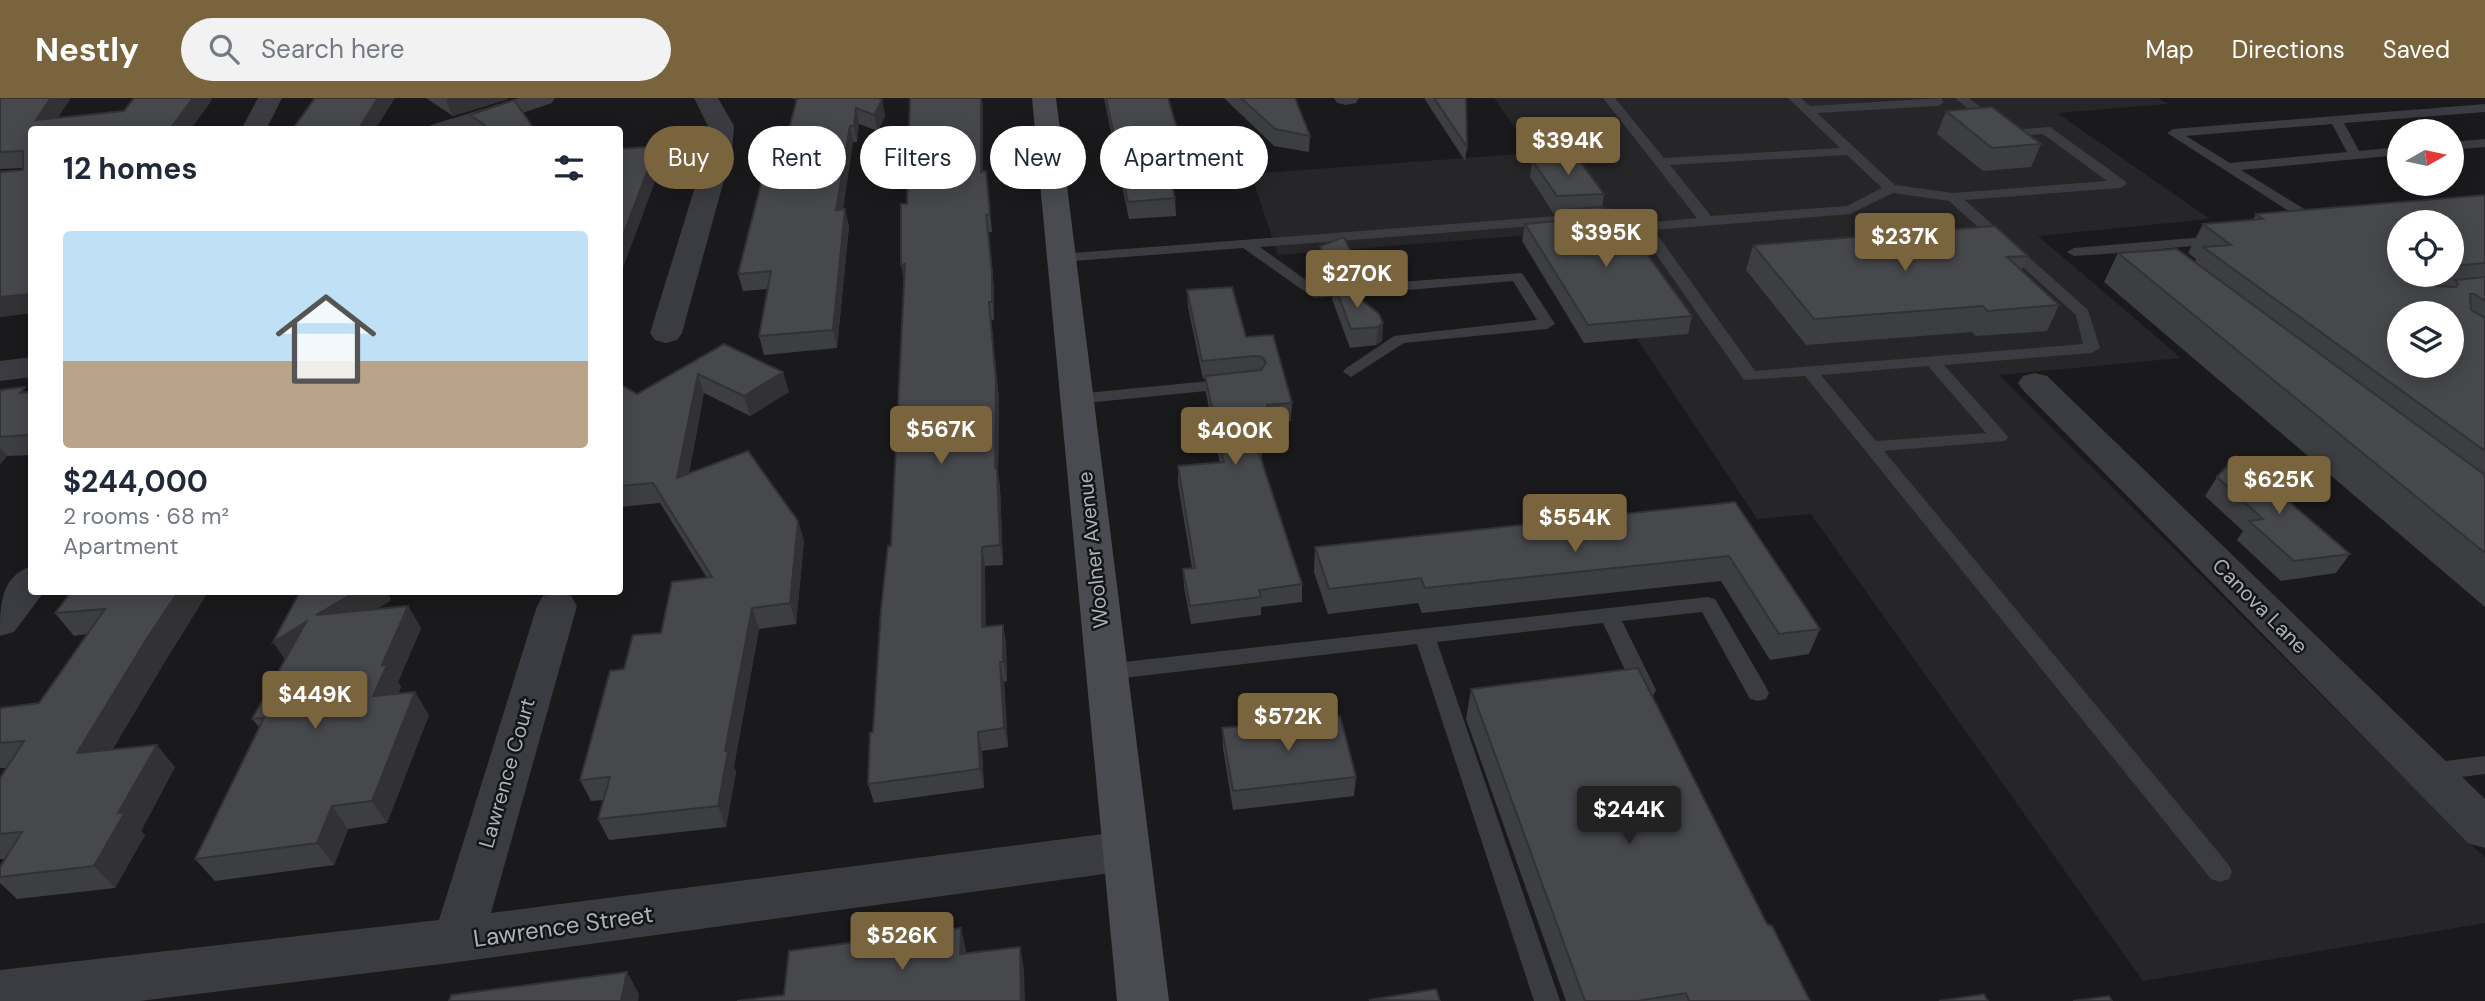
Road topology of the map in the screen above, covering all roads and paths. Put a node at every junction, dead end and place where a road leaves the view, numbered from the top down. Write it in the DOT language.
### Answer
graph roads {
  1 [pos="270,98"];
  2 [pos="542,98"];
  3 [pos="706,98"];
  4 [pos="1044,98"];
  5 [pos="1609,98"];
  6 [pos="1794,98"];
  7 [pos="1934,98"];
  8 [pos="1949,98"];
  9 [pos="1961,98"];
  10 [pos="2485,108"];
  11 [pos="1807,110"];
  12 [pos="2336,120"];
  13 [pos="255,126"];
  14 [pos="455,126"];
  15 [pos="2485,143"];
  16 [pos="2464,145"];
  17 [pos="1851,151"];
  18 [pos="2387,152"];
  19 [pos="2355,155"];
  20 [pos="1660,162"];
  21 [pos="2227,167"];
  22 [pos="1891,189"];
  23 [pos="1954,197"];
  24 [pos="2338,212"];
  25 [pos="1707,221"];
  26 [pos="1644,227"];
  27 [pos="2219,240"];
  28 [pos="1246,244"];
  29 [pos="2137,247"];
  30 [pos="2074,252"];
  31 [pos="1060,258"];
  32 [pos="2181,280"];
  33 [pos="1342,291"];
  34 [pos="1362,307"];
  35 [pos="666,333"];
  36 [pos="1933,361"];
  37 [pos="28,368"];
  38 [pos="0,371"];
  39 [pos="1809,371"];
  40 [pos="1351,372"];
  41 [pos="1242,383"];
  42 [pos="2035,383"];
  43 [pos="1076,398"];
  44 [pos="1871,447"];
  45 [pos="28,584"];
  46 [pos="557,606"];
  47 [pos="1609,615"];
  48 [pos="0,621"];
  49 [pos="1424,636"];
  50 [pos="1106,672"];
  51 [pos="1758,694"];
  52 [pos="1657,716"];
  53 [pos="2485,765"];
  54 [pos="2428,772"];
  55 [pos="2485,829"];
  56 [pos="1126,852"];
  57 [pos="2220,872"];
  58 [pos="458,940"];
  59 [pos="0,994"];
  60 [pos="1143,1001"];
  61 [pos="1547,1001"];
  1 -- 13 [label="street"];
  2 -- 14 [label="street"];
  3 -- 35 [label="street"];
  4 -- 31 [label="street, Woolner Avenue"];
  5 -- 20 [label="lane"];
  6 -- 11 [label="lane"];
  7 -- 8 [label="lane"];
  7 -- 11 [label="lane"];
  9 -- 23 [label="lane"];
  10 -- 12 [label="lane"];
  11 -- 17 [label="lane"];
  12 -- 19 [label="lane"];
  12 -- 21 [label="lane"];
  15 -- 16 [label="lane"];
  17 -- 20 [label="lane"];
  17 -- 22 [label="lane"];
  18 -- 19 [label="lane"];
  19 -- 21 [label="lane"];
  20 -- 25 [label="lane"];
  21 -- 24 [label="lane"];
  22 -- 23 [label="lane"];
  22 -- 25 [label="lane"];
  23 -- 36 [label="lane"];
  25 -- 26 [label="lane"];
  26 -- 28 [label="lane"];
  26 -- 39 [label="lane"];
  27 -- 29 [label="lane"];
  28 -- 31 [label="lane"];
  28 -- 33 [label="lane"];
  29 -- 30 [label="lane"];
  29 -- 32 [label="lane"];
  31 -- 43 [label="street, Woolner Avenue"];
  33 -- 34 [label="lane"];
  33 -- 40 [label="lane"];
  36 -- 39 [label="lane"];
  36 -- 44 [label="lane"];
  37 -- 38 [label="street"];
  39 -- 44 [label="lane"];
  41 -- 43 [label="lane"];
  42 -- 54 [label="street, Canova Lane"];
  43 -- 50 [label="street, Woolner Avenue"];
  44 -- 57 [label="lane"];
  45 -- 48 [label="street"];
  46 -- 58 [label="street, Lawrence Court"];
  47 -- 49 [label="lane"];
  47 -- 51 [label="lane"];
  47 -- 52 [label="lane"];
  49 -- 50 [label="lane"];
  49 -- 61 [label="lane"];
  50 -- 56 [label="street, Woolner Avenue"];
  53 -- 54 [label="lane"];
  54 -- 55 [label="street, Canova Lane"];
  56 -- 58 [label="street, Lawrence Street"];
  56 -- 60 [label="street, Woolner Avenue"];
  58 -- 59 [label="street, Lawrence Street"];
}
